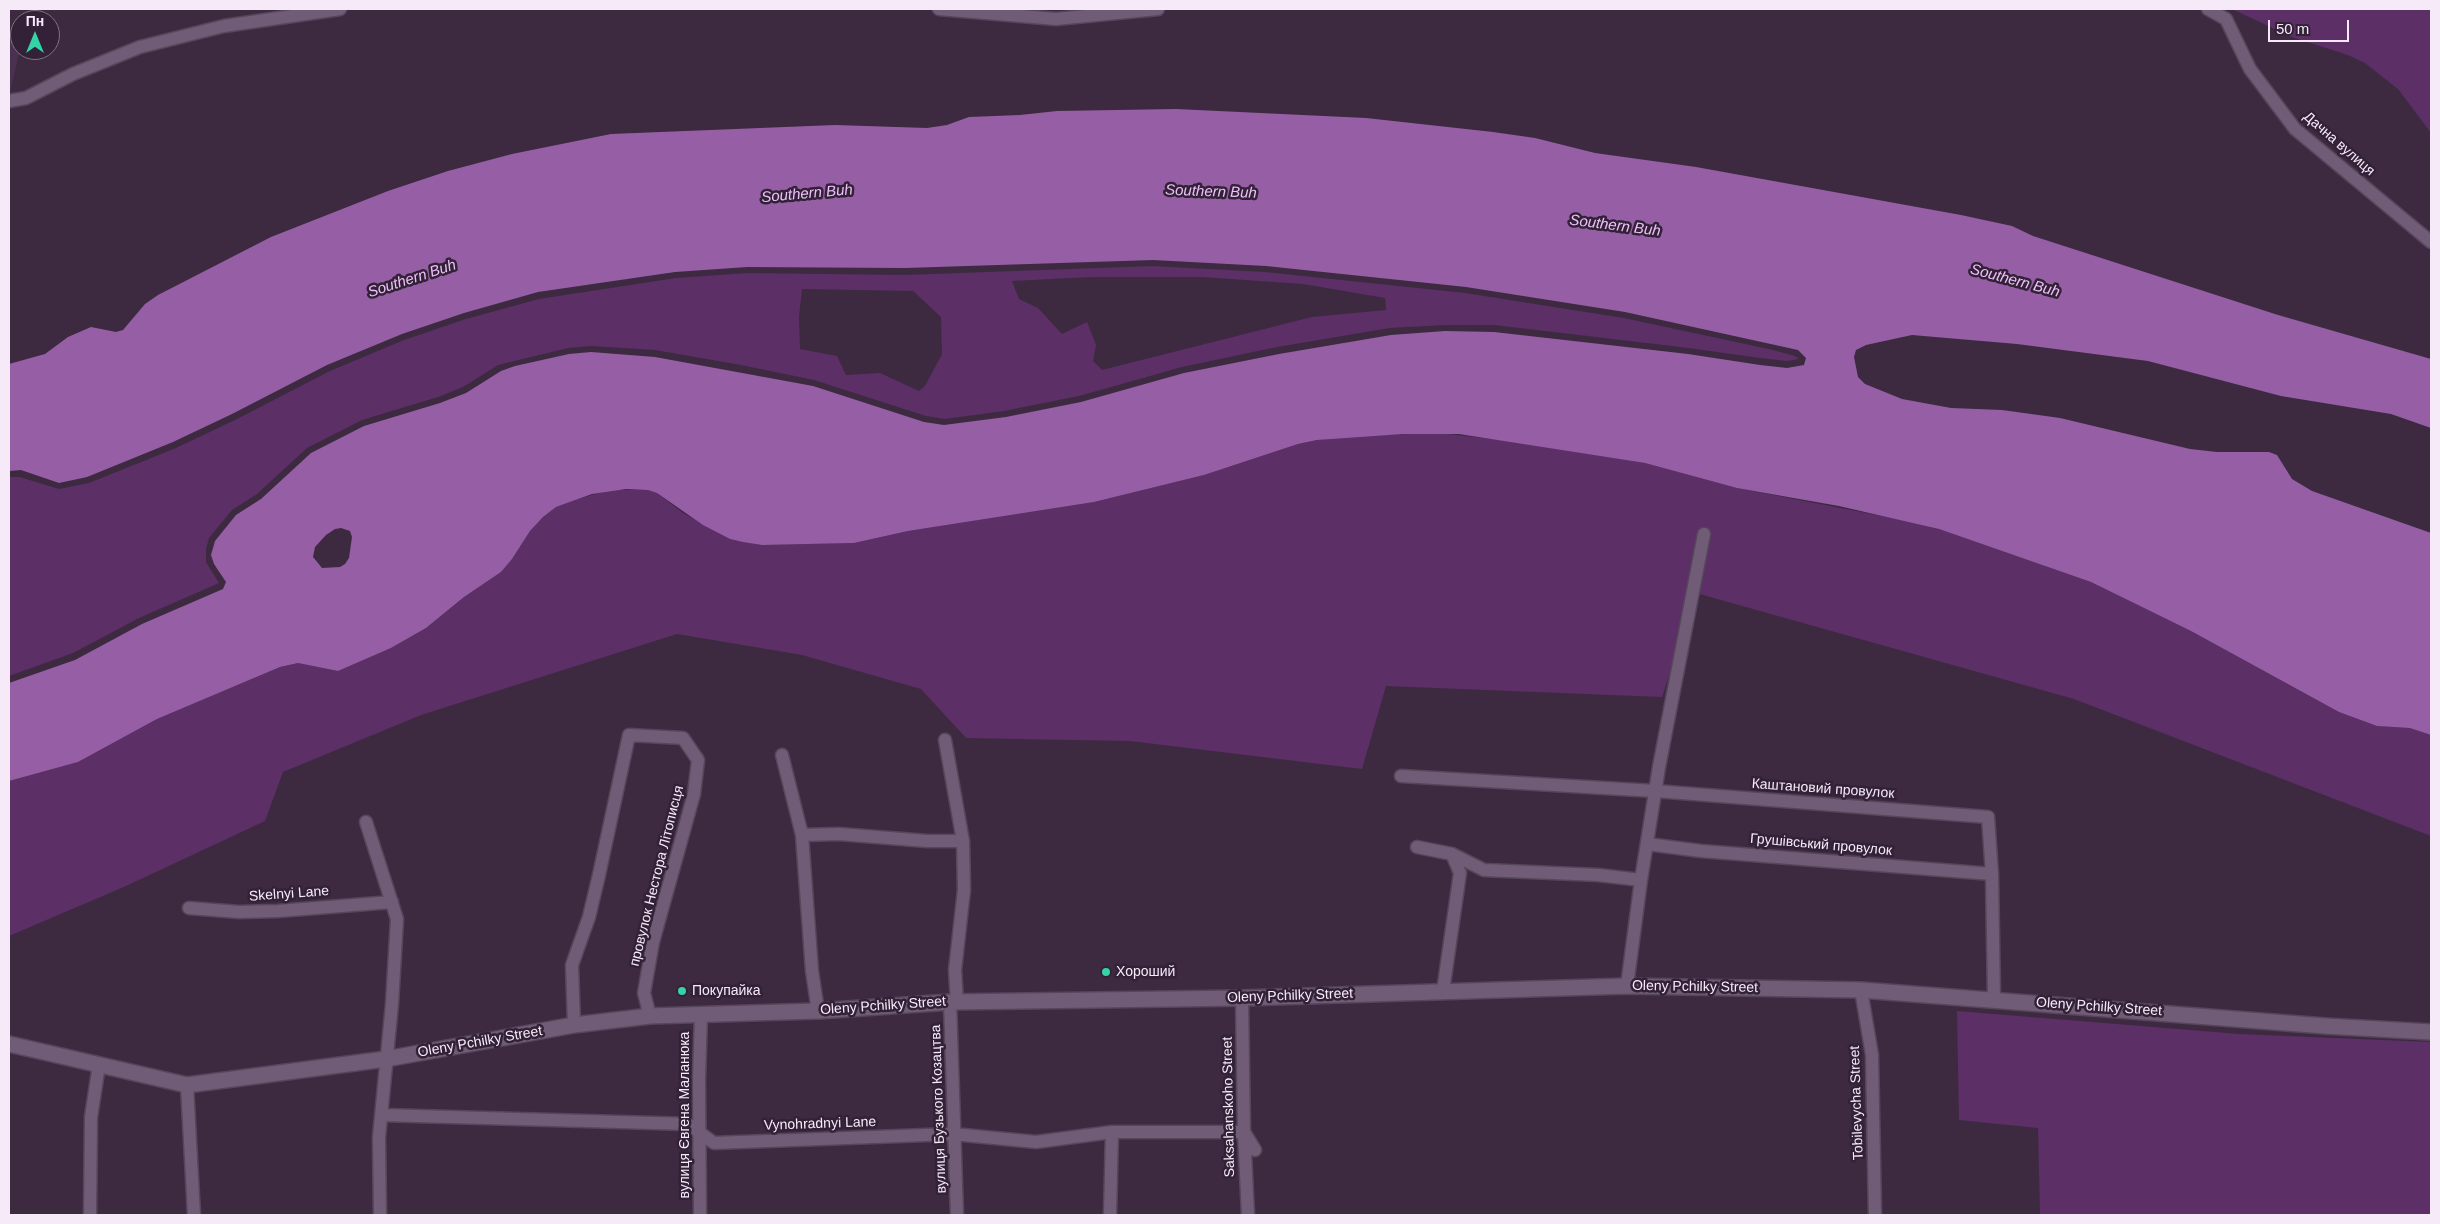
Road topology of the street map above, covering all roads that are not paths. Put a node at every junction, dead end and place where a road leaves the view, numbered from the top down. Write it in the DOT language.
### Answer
graph roads {
  1 [pos="340,9"];
  2 [pos="939,9"];
  3 [pos="1158,9"];
  4 [pos="2208,9"];
  5 [pos="9,101"];
  6 [pos="2431,242"];
  7 [pos="1704,534"];
  8 [pos="945,740"];
  9 [pos="782,755"];
  10 [pos="1401,776"];
  11 [pos="1655,791"];
  12 [pos="366,822"];
  13 [pos="802,835"];
  14 [pos="963,842"];
  15 [pos="1647,844"];
  16 [pos="1417,846"];
  17 [pos="1452,854"];
  18 [pos="1992,874"];
  19 [pos="1640,880"];
  20 [pos="392,902"];
  21 [pos="189,908"];
  22 [pos="1627,986"];
  23 [pos="1861,990"];
  24 [pos="1443,991"];
  25 [pos="1242,998"];
  26 [pos="1994,999"];
  27 [pos="954,1002"];
  28 [pos="818,1010"];
  29 [pos="701,1015"];
  30 [pos="650,1016"];
  31 [pos="574,1025"];
  32 [pos="2431,1032"];
  33 [pos="9,1044"];
  34 [pos="386,1059"];
  35 [pos="99,1065"];
  36 [pos="188,1085"];
  37 [pos="382,1115"];
  38 [pos="1112,1132"];
  39 [pos="1244,1132"];
  40 [pos="700,1133"];
  41 [pos="953,1134"];
  42 [pos="1255,1150"];
  43 [pos="90,1215"];
  44 [pos="194,1215"];
  45 [pos="380,1215"];
  46 [pos="700,1215"];
  47 [pos="957,1215"];
  48 [pos="1110,1215"];
  49 [pos="1248,1215"];
  50 [pos="1875,1215"];
  1 -- 5 [label="street"];
  2 -- 3 [label="street"];
  4 -- 6 [label="street, Дачна вулиця"];
  7 -- 11 [label="street"];
  8 -- 14 [label="street, Oleny Pchilky Street"];
  9 -- 13 [label="street"];
  10 -- 11 [label="street, Каштановий провулок"];
  11 -- 15 [label="street"];
  11 -- 18 [label="street, Каштановий провулок"];
  12 -- 20 [label="street"];
  13 -- 14 [label="street"];
  13 -- 28 [label="street"];
  14 -- 27 [label="street, Oleny Pchilky Street"];
  15 -- 18 [label="street, Грушівський провулок"];
  15 -- 19 [label="street"];
  16 -- 17 [label="street"];
  17 -- 19 [label="street"];
  17 -- 24 [label="street"];
  18 -- 26 [label="street"];
  19 -- 22 [label="street"];
  20 -- 21 [label="street, Skelnyi Lane"];
  20 -- 34 [label="street"];
  22 -- 23 [label="street, Oleny Pchilky Street"];
  22 -- 24 [label="street, Oleny Pchilky Street"];
  23 -- 26 [label="street, Oleny Pchilky Street"];
  23 -- 50 [label="street, Tobilevycha Street"];
  24 -- 25 [label="street, Oleny Pchilky Street"];
  25 -- 27 [label="street, Oleny Pchilky Street"];
  25 -- 39 [label="street, Saksahanskoho Street"];
  26 -- 32 [label="street, Oleny Pchilky Street"];
  27 -- 28 [label="street, Oleny Pchilky Street"];
  27 -- 41 [label="street, вулиця Бузького Козацтва"];
  28 -- 29 [label="street, Oleny Pchilky Street"];
  29 -- 30 [label="street, Oleny Pchilky Street"];
  29 -- 40 [label="street, вулиця Євгена Маланюка"];
  30 -- 31 [label="street, Oleny Pchilky Street"];
  30 -- 31 [label="street, провулок Нестора Літописця"];
  31 -- 34 [label="street, Oleny Pchilky Street"];
  33 -- 35 [label="street, Oleny Pchilky Street"];
  34 -- 36 [label="street, Oleny Pchilky Street"];
  34 -- 37 [label="street"];
  35 -- 36 [label="street, Oleny Pchilky Street"];
  35 -- 43 [label="street"];
  36 -- 44 [label="street"];
  37 -- 40 [label="street, Vynohradnyi Lane"];
  37 -- 45 [label="street"];
  38 -- 39 [label="street, Vynohradnyi Lane"];
  38 -- 41 [label="street, Vynohradnyi Lane"];
  38 -- 48 [label="street"];
  39 -- 42 [label="street"];
  39 -- 49 [label="street, Saksahanskoho Street"];
  40 -- 41 [label="street, Vynohradnyi Lane"];
  40 -- 46 [label="street, вулиця Євгена Маланюка"];
  41 -- 47 [label="street, вулиця Бузького Козацтва"];
}
